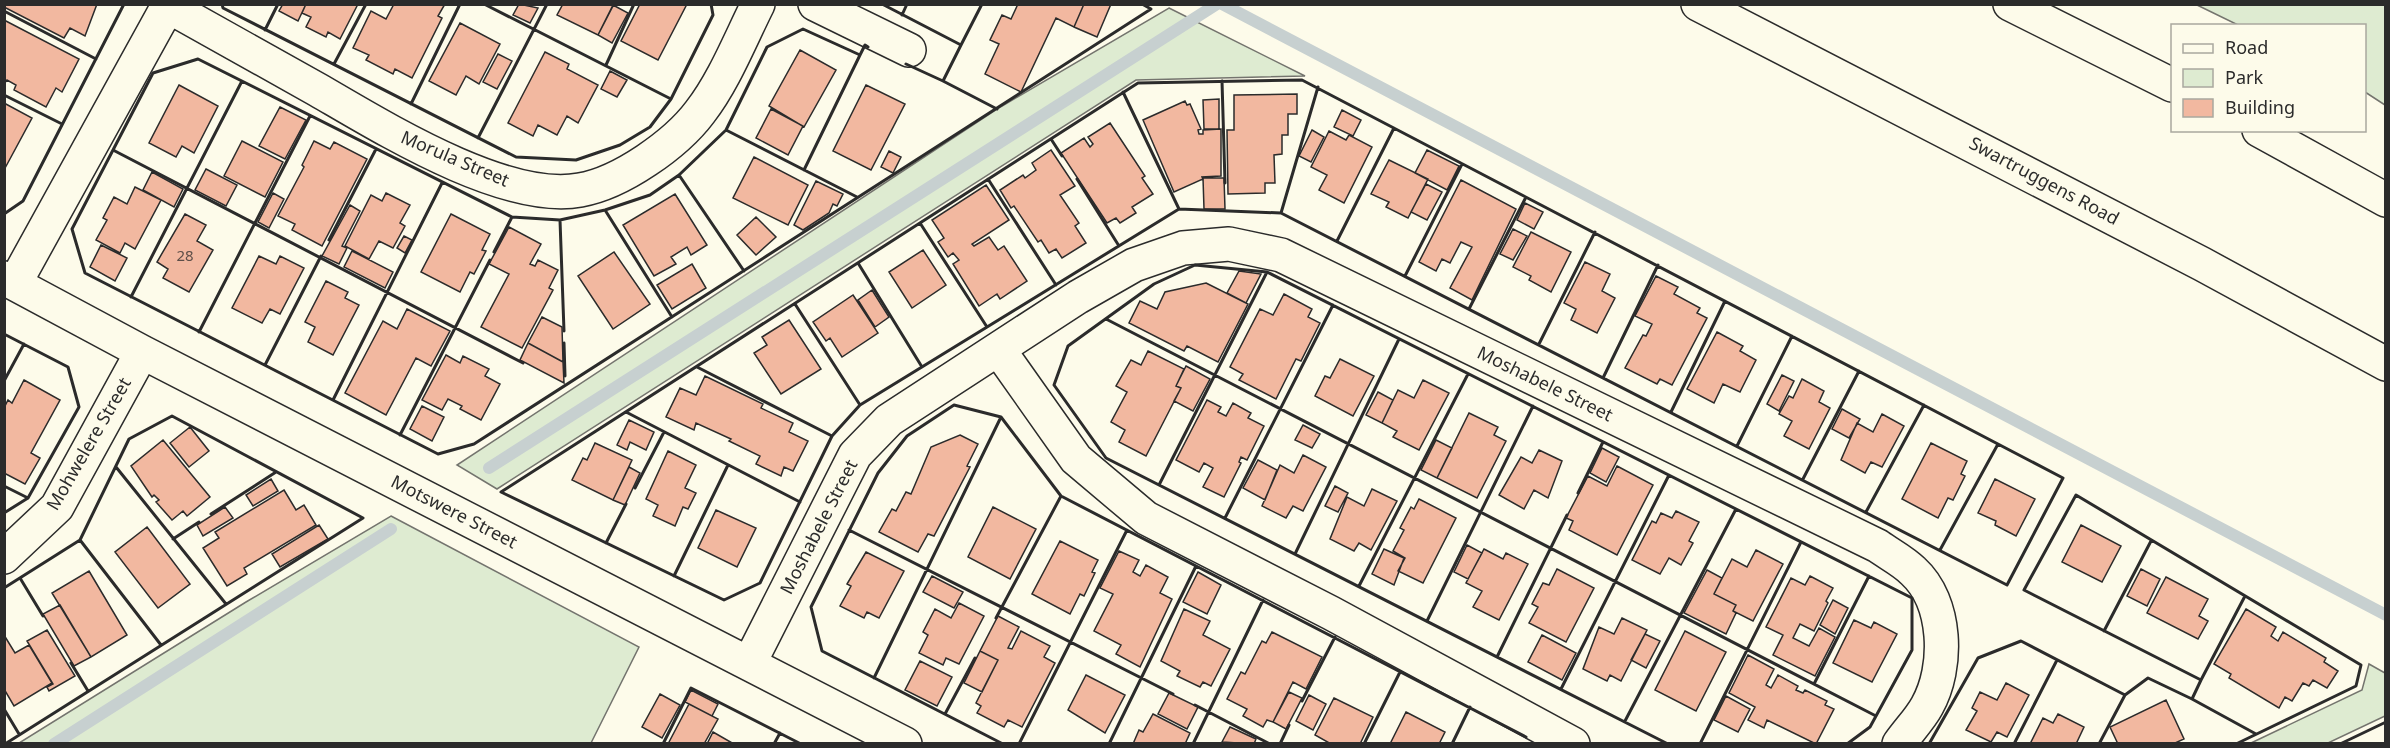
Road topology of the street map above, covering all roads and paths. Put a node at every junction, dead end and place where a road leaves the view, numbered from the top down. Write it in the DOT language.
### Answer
graph roads {
  1 [pos="758,4"];
  2 [pos="814,4"];
  3 [pos="1698,4"];
  4 [pos="2010,4"];
  5 [pos="168,5"];
  6 [pos="909,50"];
  7 [pos="2171,84"];
  8 [pos="2263,132"];
  9 [pos="2385,200"];
  10 [pos="10,281"];
  11 [pos="999,350"];
  12 [pos="142,352"];
  13 [pos="2385,364"];
  14 [pos="4,557"];
  15 [pos="750,662"];
  16 [pos="905,744"];
  17 [pos="1573,744"];
  18 [pos="1899,744"];
  1 -- 5 [label="street, Morula Street"];
  2 -- 6 [label="street"];
  3 -- 13 [label="street, Swartruggens Road"];
  4 -- 7 [label="street"];
  5 -- 10 [label="street, Morula Street"];
  8 -- 9 [label="street"];
  10 -- 12 [label="street, Motswere Street"];
  11 -- 15 [label="street, Moshabele Street"];
  11 -- 17 [label="street"];
  11 -- 18 [label="street, Moshabele Street"];
  12 -- 14 [label="street, Mohwelere Street"];
  12 -- 15 [label="street, Motswere Street"];
  15 -- 16 [label="street, Motswere Street"];
}
